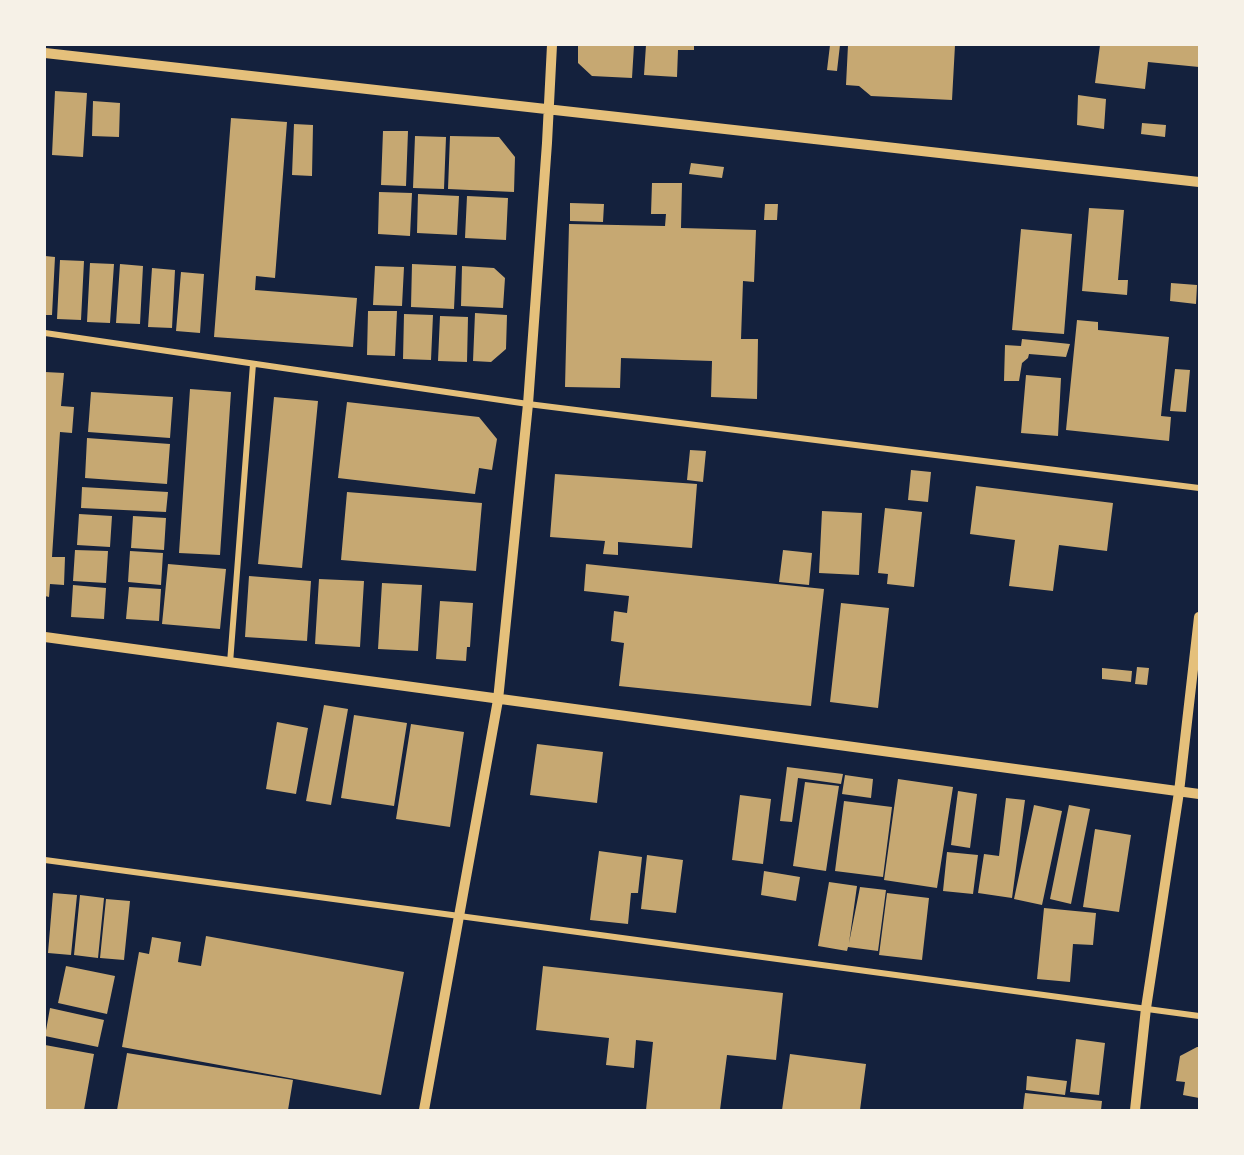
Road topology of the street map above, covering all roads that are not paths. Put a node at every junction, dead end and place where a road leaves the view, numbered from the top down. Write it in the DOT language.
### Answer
graph roads {
  1 [pos="552,45"];
  2 [pos="45,53"];
  3 [pos="549,109"];
  4 [pos="1199,182"];
  5 [pos="45,333"];
  6 [pos="253,364"];
  7 [pos="528,404"];
  8 [pos="1199,488"];
  9 [pos="1199,617"];
  10 [pos="45,637"];
  11 [pos="230,663"];
  12 [pos="498,700"];
  13 [pos="1179,792"];
  14 [pos="1199,794"];
  15 [pos="45,861"];
  16 [pos="459,915"];
  17 [pos="1146,1008"];
  18 [pos="1199,1016"];
  19 [pos="424,1110"];
  20 [pos="1135,1110"];
  1 -- 3 [label="street"];
  2 -- 3 [label="street"];
  3 -- 4 [label="street"];
  3 -- 7 [label="street"];
  5 -- 6 [label="street"];
  6 -- 7 [label="street"];
  6 -- 11 [label="street"];
  7 -- 8 [label="street"];
  7 -- 12 [label="street"];
  9 -- 13 [label="street"];
  10 -- 11 [label="street"];
  11 -- 12 [label="street"];
  12 -- 13 [label="street"];
  12 -- 16 [label="street"];
  13 -- 14 [label="street"];
  13 -- 17 [label="street"];
  15 -- 16 [label="street"];
  16 -- 17 [label="street"];
  16 -- 19 [label="street"];
  17 -- 18 [label="street"];
  17 -- 20 [label="street"];
}
